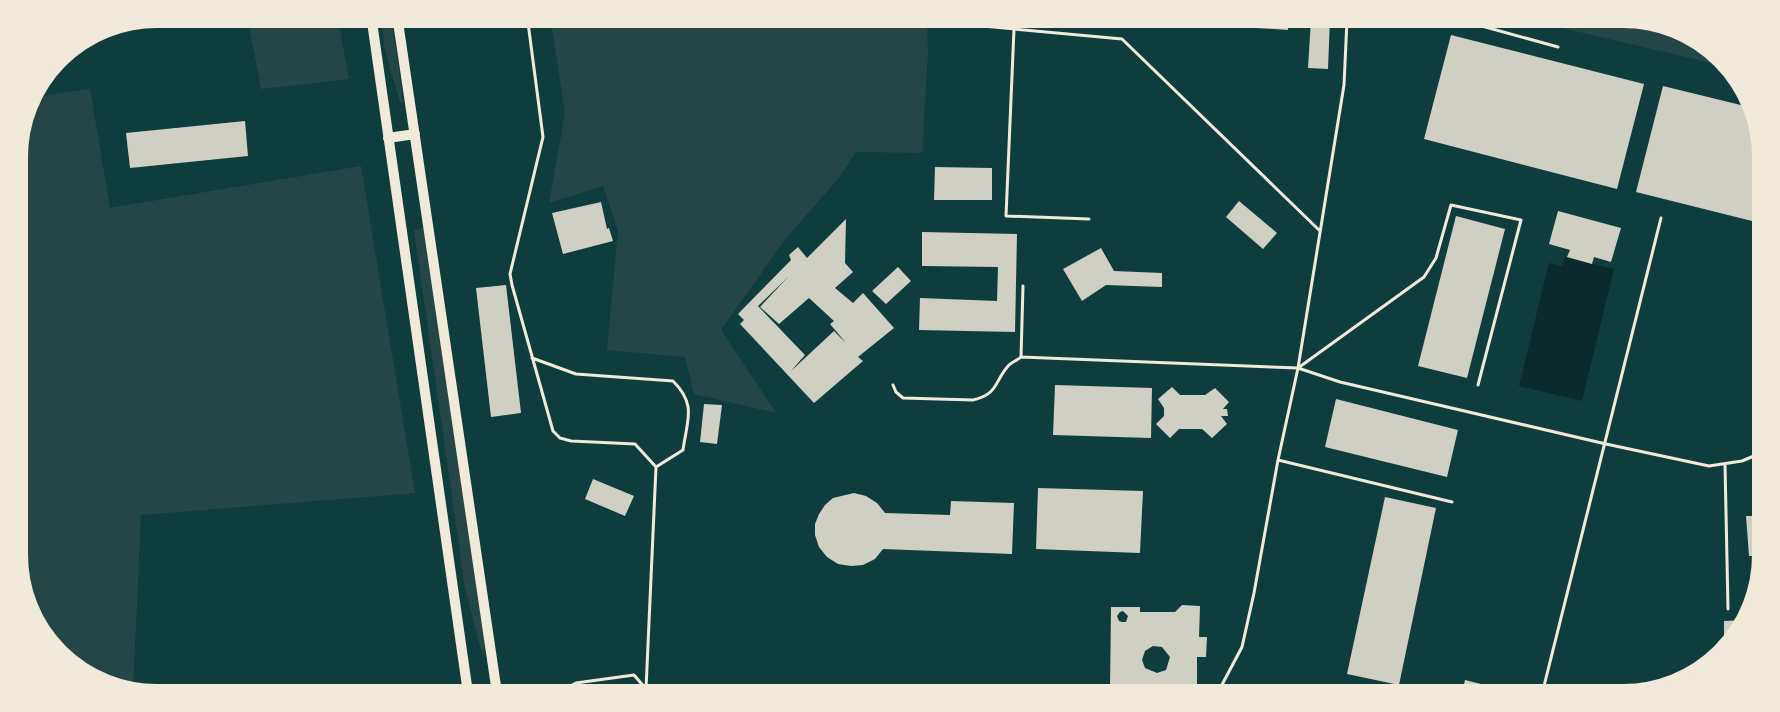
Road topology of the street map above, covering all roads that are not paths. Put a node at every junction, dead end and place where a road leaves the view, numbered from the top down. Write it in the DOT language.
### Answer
graph roads {
  1 [pos="372,24"];
  2 [pos="398,24"];
  3 [pos="528,24"];
  4 [pos="946,24"];
  5 [pos="1347,24"];
  6 [pos="1475,24"];
  7 [pos="971,25"];
  8 [pos="1014,29"];
  9 [pos="1558,47"];
  10 [pos="415,134"];
  11 [pos="388,138"];
  12 [pos="1661,218"];
  13 [pos="1089,219"];
  14 [pos="1319,230"];
  15 [pos="1023,286"];
  16 [pos="1021,357"];
  17 [pos="532,358"];
  18 [pos="1298,368"];
  19 [pos="893,385"];
  20 [pos="1478,385"];
  21 [pos="1606,444"];
  22 [pos="1756,455"];
  23 [pos="1278,460"];
  24 [pos="1725,464"];
  25 [pos="656,467"];
  26 [pos="1452,502"];
  27 [pos="1728,609"];
  28 [pos="467,688"];
  29 [pos="496,688"];
  30 [pos="567,688"];
  31 [pos="645,688"];
  32 [pos="646,688"];
  33 [pos="1220,688"];
  34 [pos="1544,688"];
  1 -- 11 [label="main road"];
  2 -- 10 [label="main road"];
  3 -- 17 [label="lane"];
  4 -- 7 [label="lane"];
  5 -- 14 [label="lane"];
  6 -- 9 [label="lane"];
  7 -- 8 [label="lane"];
  8 -- 13 [label="lane"];
  8 -- 14 [label="lane"];
  10 -- 11 [label="main road"];
  10 -- 29 [label="main road"];
  11 -- 28 [label="main road"];
  12 -- 21 [label="lane"];
  14 -- 18 [label="lane"];
  15 -- 16 [label="lane"];
  16 -- 18 [label="lane"];
  16 -- 19 [label="lane"];
  17 -- 25 [label="lane"];
  17 -- 25 [label="lane"];
  18 -- 20 [label="lane"];
  18 -- 21 [label="lane"];
  18 -- 23 [label="lane"];
  21 -- 24 [label="lane"];
  21 -- 34 [label="lane"];
  22 -- 24 [label="lane"];
  23 -- 26 [label="lane"];
  23 -- 33 [label="lane"];
  24 -- 27 [label="lane"];
  25 -- 32 [label="lane"];
  30 -- 31 [label="lane"];
}
